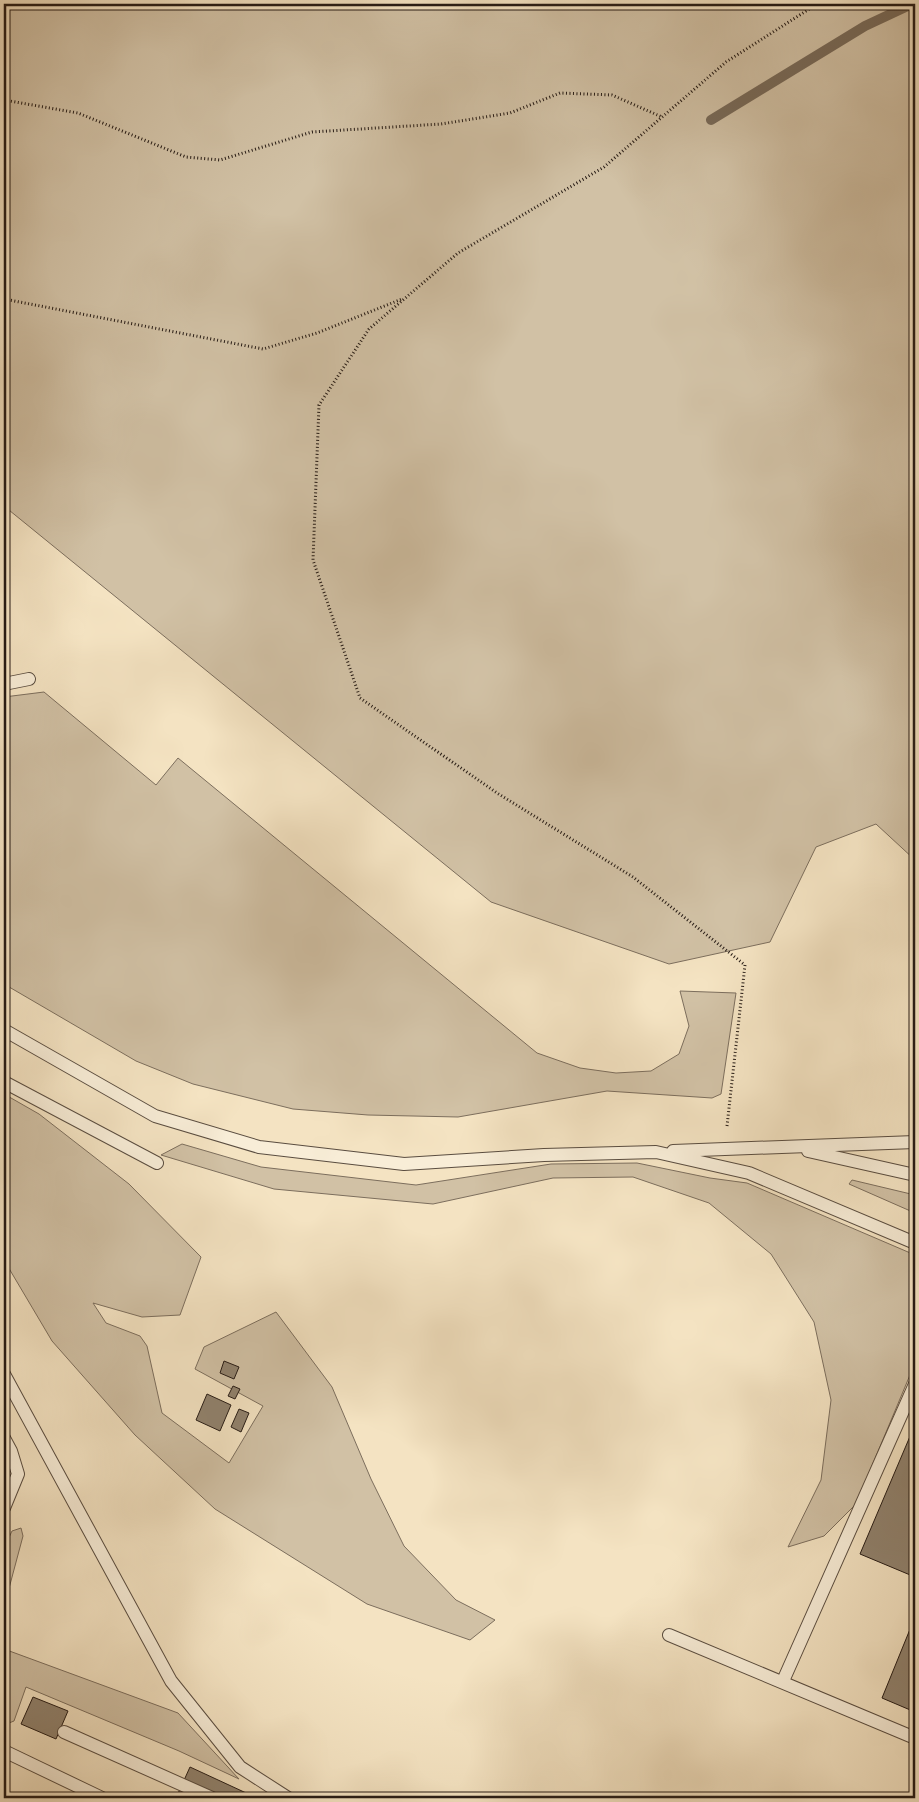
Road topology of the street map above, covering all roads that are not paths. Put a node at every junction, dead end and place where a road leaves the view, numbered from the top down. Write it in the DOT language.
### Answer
graph roads {
  1 [pos="28,679"];
  2 [pos="4,684"];
  3 [pos="4,1030"];
  4 [pos="4,1082"];
  5 [pos="915,1142"];
  6 [pos="789,1147"];
  7 [pos="656,1152"];
  8 [pos="157,1163"];
  9 [pos="915,1175"];
  10 [pos="915,1243"];
  11 [pos="4,1374"];
  12 [pos="915,1384"];
  13 [pos="4,1438"];
  14 [pos="4,1508"];
  15 [pos="669,1635"];
  16 [pos="783,1682"];
  17 [pos="64,1732"];
  18 [pos="915,1738"];
  19 [pos="4,1750"];
  20 [pos="102,1798"];
  21 [pos="212,1798"];
  22 [pos="288,1798"];
  1 -- 2 [label="lane"];
  3 -- 7 [label="lane"];
  4 -- 8 [label="lane"];
  5 -- 6 [label="lane"];
  6 -- 7 [label="lane"];
  6 -- 9 [label="lane"];
  7 -- 10 [label="lane"];
  11 -- 22 [label="lane"];
  12 -- 16 [label="lane"];
  13 -- 14 [label="lane"];
  15 -- 16 [label="lane"];
  16 -- 18 [label="lane"];
  17 -- 21 [label="lane"];
  19 -- 20 [label="lane"];
}
